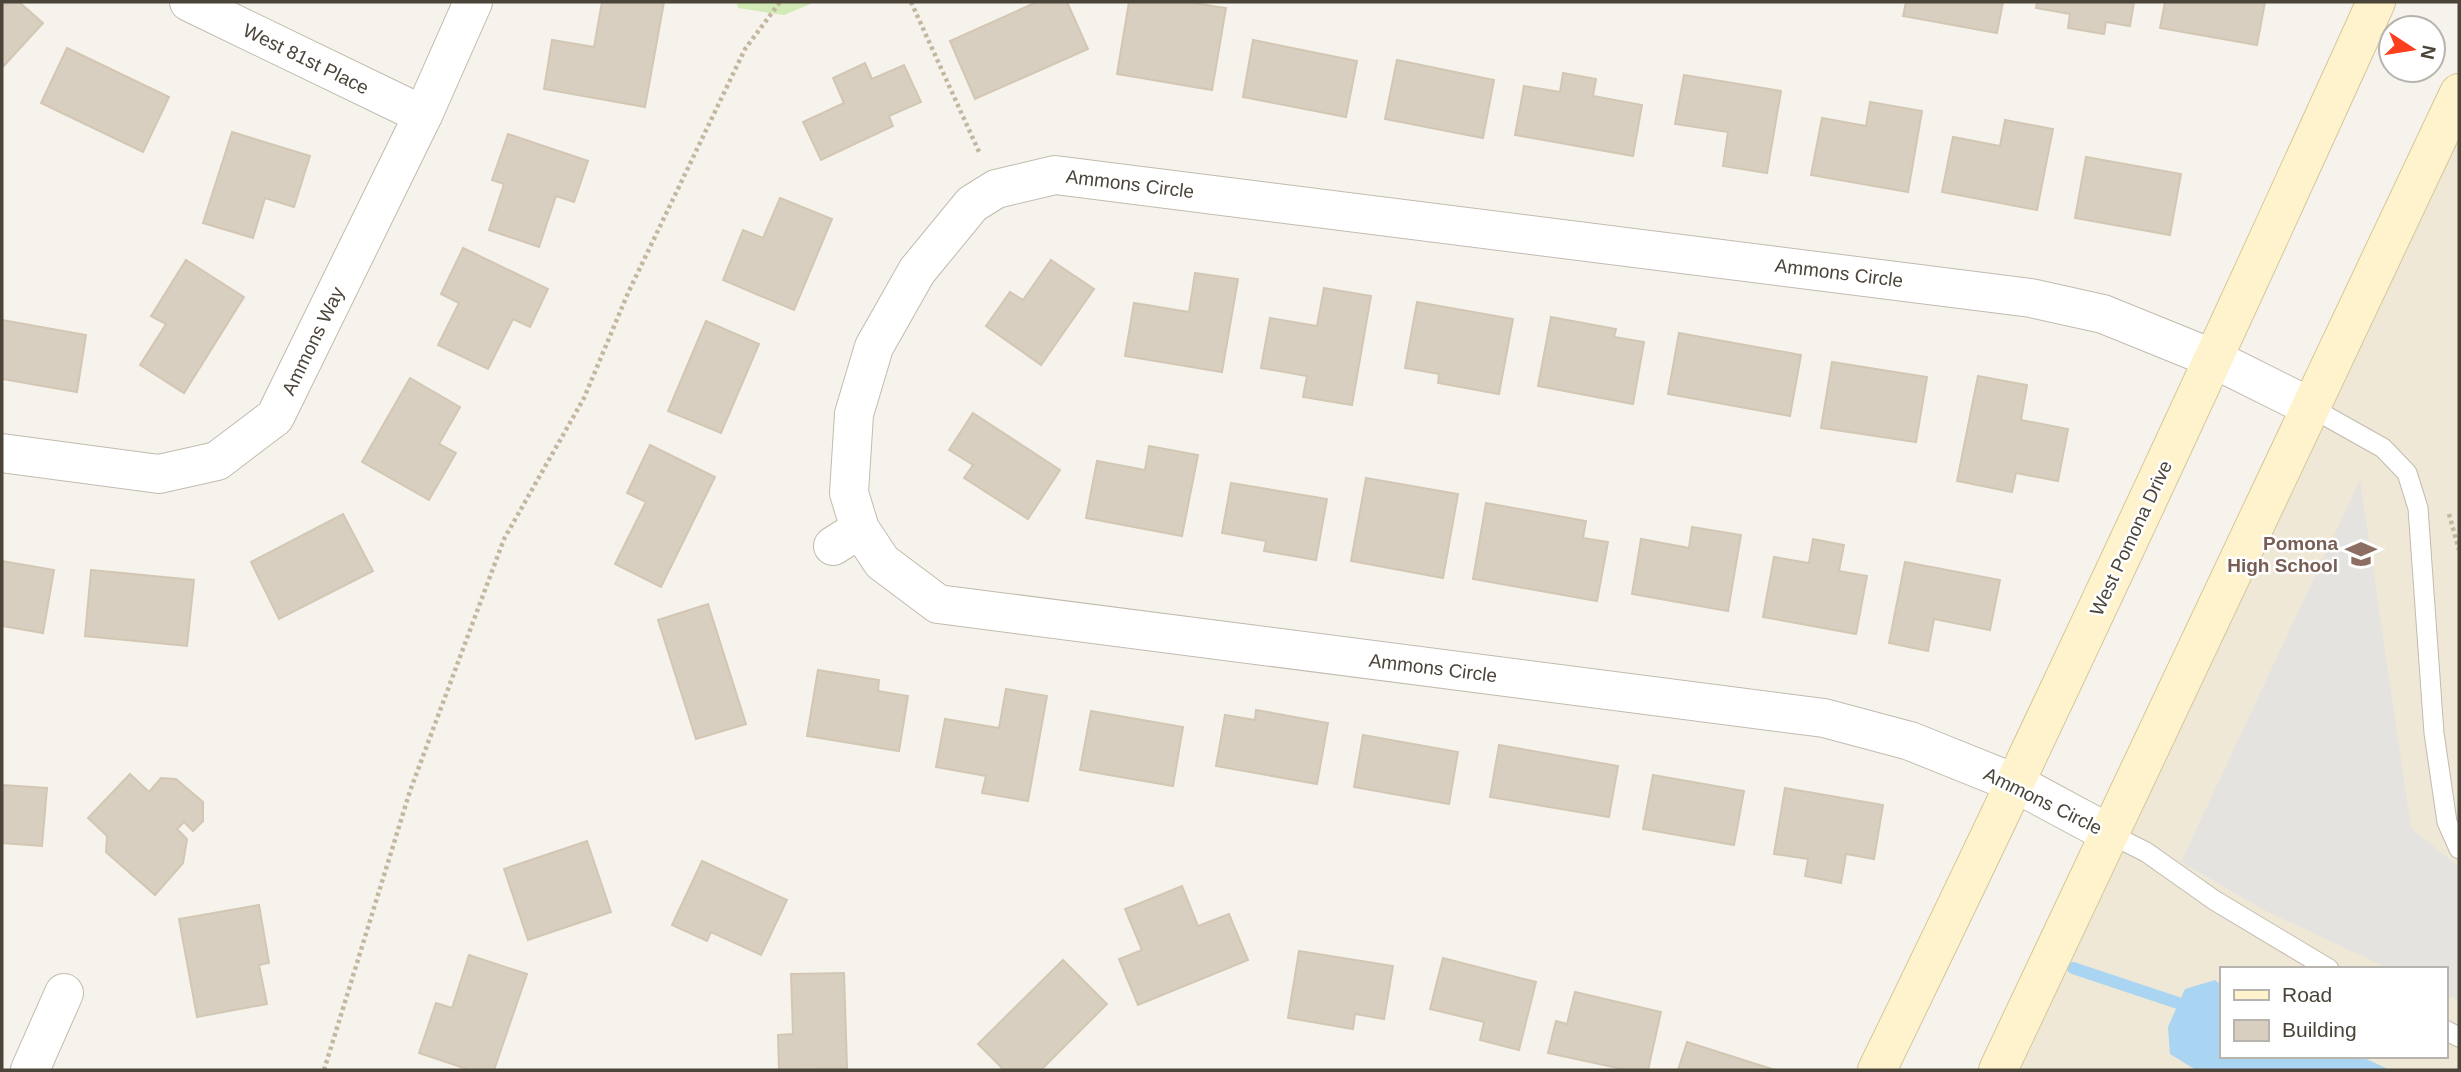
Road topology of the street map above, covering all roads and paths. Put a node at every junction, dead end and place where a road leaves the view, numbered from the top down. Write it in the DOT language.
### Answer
graph roads {
  1 [pos="189,2"];
  2 [pos="473,2"];
  3 [pos="780,2"];
  4 [pos="911,2"];
  5 [pos="2375,2"];
  6 [pos="2459,93"];
  7 [pos="423,116"];
  8 [pos="996,189"];
  9 [pos="2214,359"];
  10 [pos="2310,407"];
  11 [pos="2,453"];
  12 [pos="2017,784"];
  13 [pos="2110,834"];
  14 [pos="2459,849"];
  15 [pos="2326,967"];
  16 [pos="64,993"];
  17 [pos="30,1070"];
  18 [pos="324,1070"];
  19 [pos="1877,1070"];
  20 [pos="1998,1070"];
  1 -- 7 [label="street, West 81st Place"];
  2 -- 7 [label="street, Ammons Way"];
  3 -- 18 [label="path"];
  4 -- 8 [label="path"];
  5 -- 9 [label="street, West Pomona Drive"];
  6 -- 10 [label="street"];
  7 -- 11 [label="street, Ammons Way"];
  8 -- 9 [label="street, Ammons Circle"];
  8 -- 12 [label="street, Ammons Circle"];
  9 -- 10 [label="street, Ammons Circle"];
  9 -- 12 [label="street, West Pomona Drive"];
  10 -- 13 [label="street"];
  10 -- 14 [label="lane"];
  12 -- 13 [label="street, Ammons Circle"];
  12 -- 19 [label="street, West Pomona Drive"];
  13 -- 15 [label="lane"];
  13 -- 20 [label="street"];
  16 -- 17 [label="street"];
}
